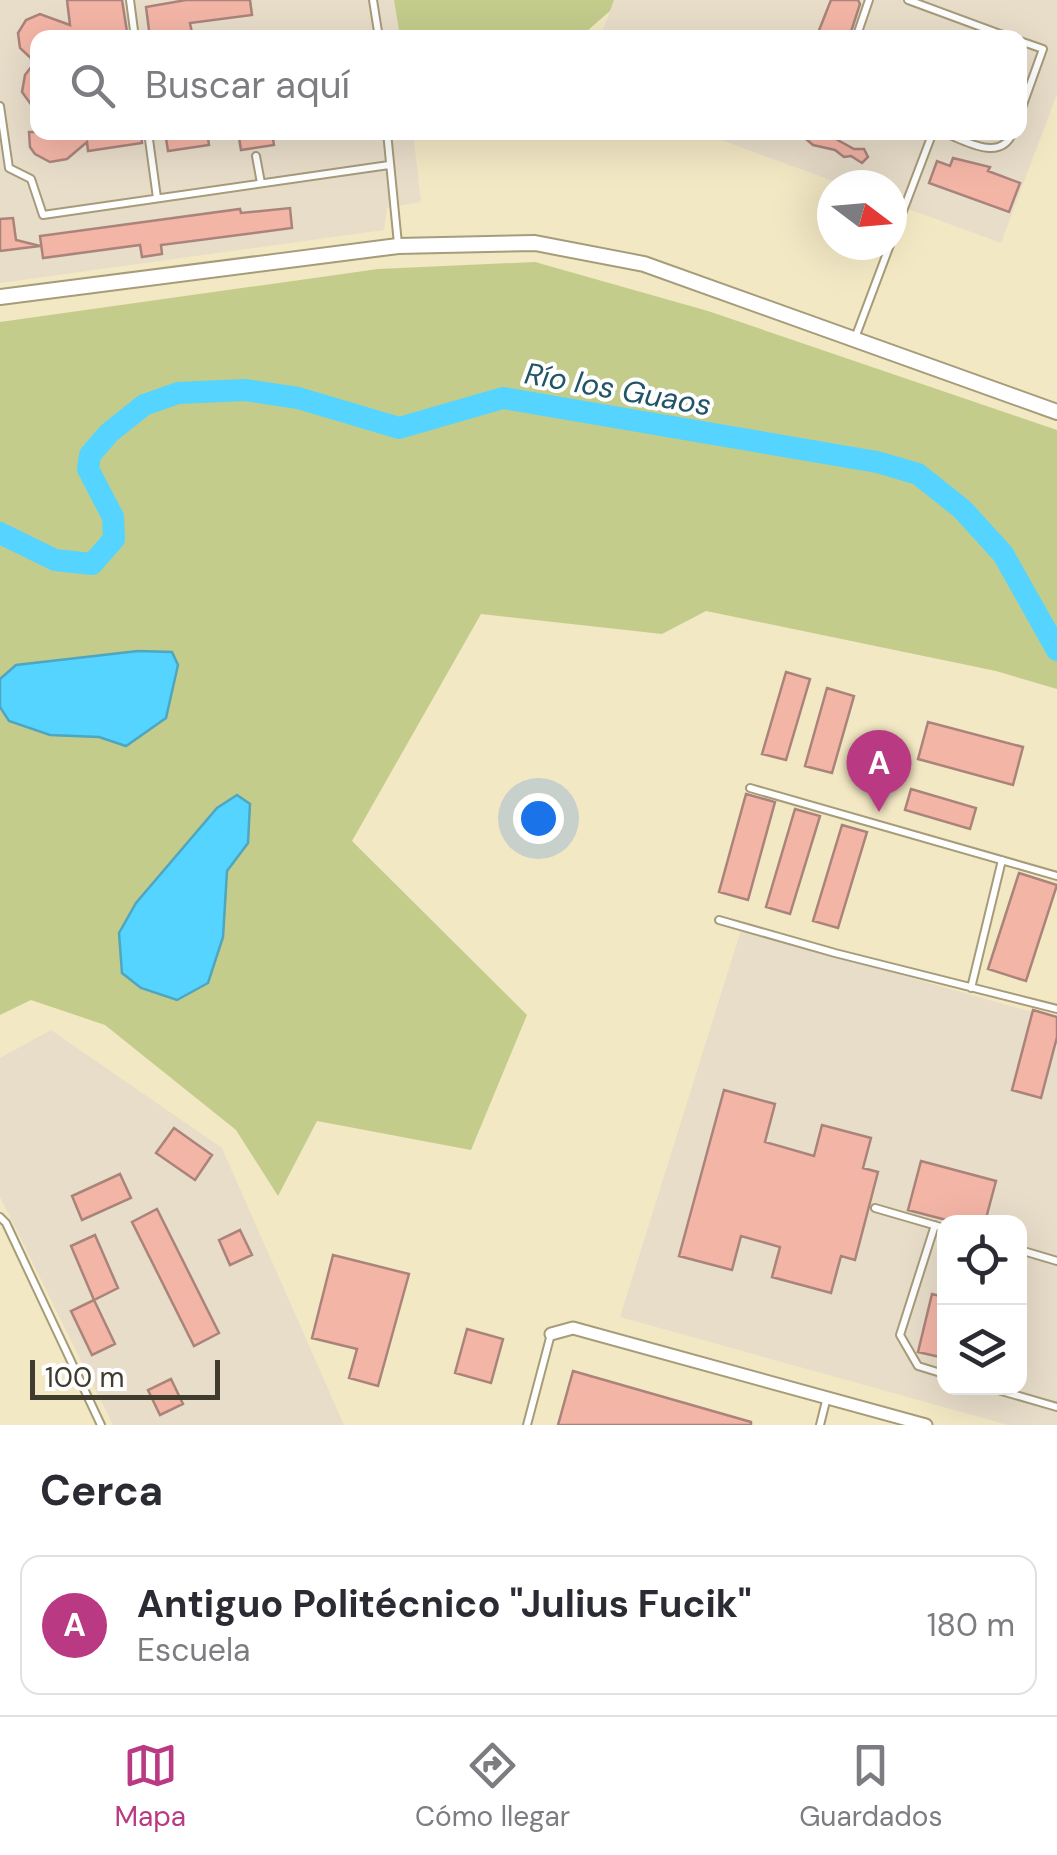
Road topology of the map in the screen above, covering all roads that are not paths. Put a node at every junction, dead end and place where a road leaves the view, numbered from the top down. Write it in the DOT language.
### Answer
graph roads {
  1 [pos="130,0"];
  2 [pos="373,0"];
  3 [pos="870,0"];
  4 [pos="908,0"];
  5 [pos="134,30"];
  6 [pos="378,30"];
  7 [pos="859,30"];
  8 [pos="989,30"];
  9 [pos="1027,43"];
  10 [pos="1027,94"];
  11 [pos="0,106"];
  12 [pos="149,140"];
  13 [pos="387,140"];
  14 [pos="930,140"];
  15 [pos="964,140"];
  16 [pos="1010,140"];
  17 [pos="256,156"];
  18 [pos="389,165"];
  19 [pos="261,183"];
  20 [pos="157,198"];
  21 [pos="907,200"];
  22 [pos="398,246"];
  23 [pos="884,260"];
  24 [pos="0,297"];
  25 [pos="854,339"];
  26 [pos="1057,412"];
  27 [pos="750,788"];
  28 [pos="1002,860"];
  29 [pos="1057,876"];
  30 [pos="719,920"];
  31 [pos="971,988"];
  32 [pos="1057,1009"];
  33 [pos="876,1208"];
  34 [pos="0,1217"];
  35 [pos="935,1225"];
  36 [pos="1027,1252"];
  37 [pos="1057,1261"];
  38 [pos="551,1334"];
  39 [pos="937,1372"];
  40 [pos="1016,1395"];
  41 [pos="827,1398"];
  42 [pos="1057,1407"];
  43 [pos="100,1425"];
  44 [pos="527,1425"];
  45 [pos="820,1425"];
  46 [pos="926,1425"];
  1 -- 5 [label="lane"];
  2 -- 6 [label="lane"];
  3 -- 7 [label="lane"];
  4 -- 8 [label="lane"];
  9 -- 10 [label="lane"];
  11 -- 20 [label="lane"];
  12 -- 20 [label="lane"];
  13 -- 18 [label="lane"];
  14 -- 21 [label="lane"];
  15 -- 16 [label="lane"];
  17 -- 19 [label="lane"];
  18 -- 19 [label="lane"];
  18 -- 22 [label="lane"];
  19 -- 20 [label="lane"];
  22 -- 24 [label="street"];
  22 -- 25 [label="street"];
  23 -- 25 [label="lane"];
  25 -- 26 [label="street"];
  27 -- 28 [label="lane"];
  28 -- 29 [label="lane"];
  28 -- 31 [label="lane"];
  30 -- 31 [label="lane"];
  31 -- 32 [label="lane"];
  33 -- 35 [label="lane"];
  34 -- 43 [label="lane"];
  35 -- 39 [label="lane"];
  36 -- 37 [label="lane"];
  38 -- 41 [label="street"];
  38 -- 44 [label="lane"];
  40 -- 42 [label="lane"];
  41 -- 45 [label="lane"];
  41 -- 46 [label="street"];
}
